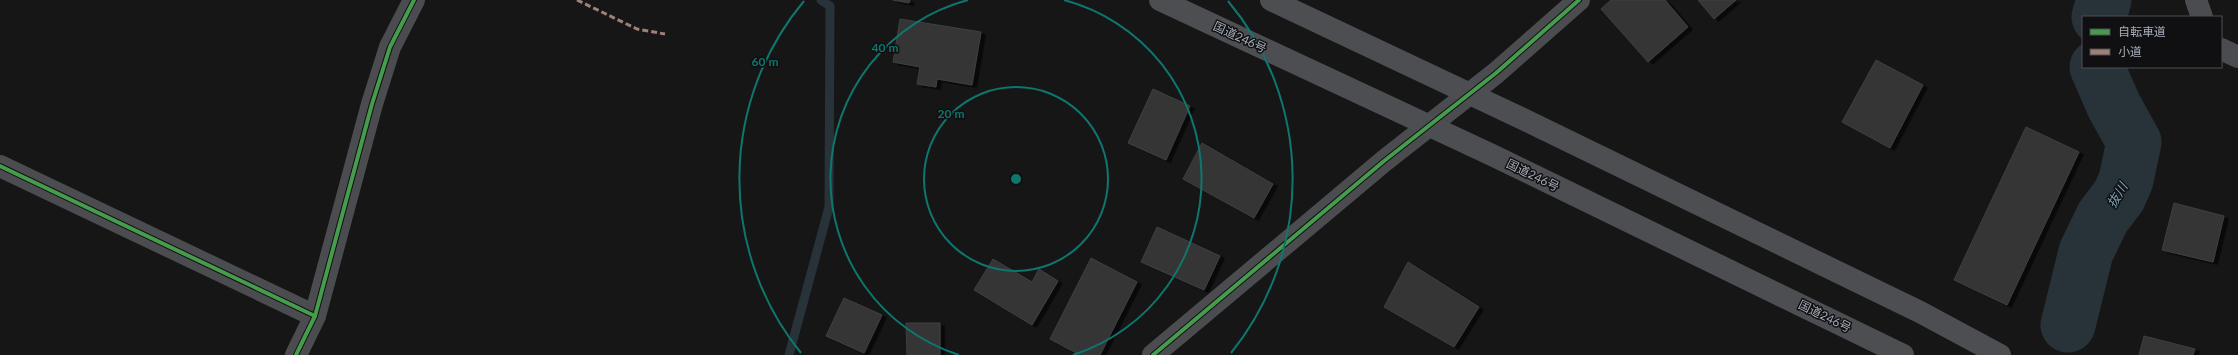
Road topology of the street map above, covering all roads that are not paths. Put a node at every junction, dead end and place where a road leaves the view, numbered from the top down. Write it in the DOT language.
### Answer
graph roads {
  1 [pos="414,0"];
  2 [pos="1160,0"];
  3 [pos="1271,0"];
  4 [pos="1578,0"];
  5 [pos="2196,0"];
  6 [pos="2202,16"];
  7 [pos="2222,49"];
  8 [pos="2238,57"];
  9 [pos="1469,94"];
  10 [pos="1428,126"];
  11 [pos="0,166"];
  12 [pos="315,316"];
  13 [pos="296,355"];
  14 [pos="1153,355"];
  15 [pos="1903,355"];
  16 [pos="2000,355"];
  1 -- 12 [label="street"];
  2 -- 10 [label="highway, 国道246号"];
  3 -- 9 [label="highway"];
  4 -- 9 [label="street"];
  5 -- 6 [label="street"];
  7 -- 8 [label="street"];
  9 -- 10 [label="street"];
  9 -- 16 [label="highway"];
  10 -- 14 [label="street"];
  10 -- 15 [label="highway, 国道246号"];
  11 -- 12 [label="street"];
  12 -- 13 [label="street"];
}
